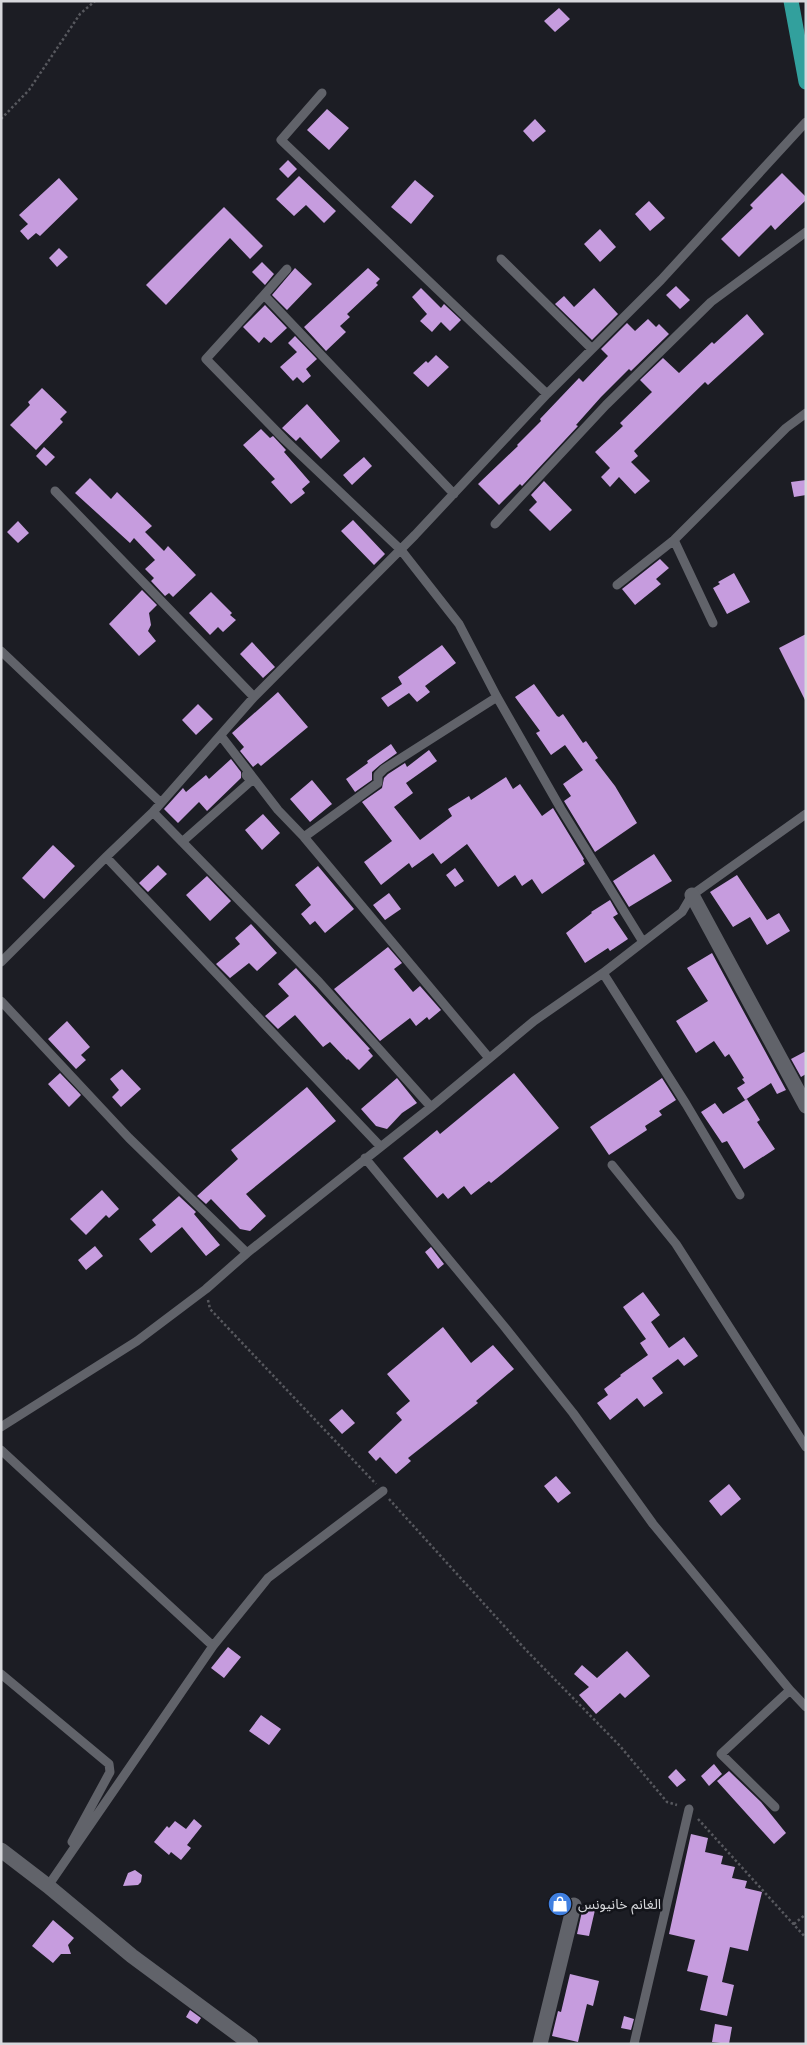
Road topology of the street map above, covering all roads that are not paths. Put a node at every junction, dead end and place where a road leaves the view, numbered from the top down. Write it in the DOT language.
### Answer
graph roads {
  1 [pos="791,1"];
  2 [pos="806,82"];
  3 [pos="322,93"];
  4 [pos="806,122"];
  5 [pos="806,232"];
  6 [pos="501,259"];
  7 [pos="287,269"];
  8 [pos="264,295"];
  9 [pos="592,349"];
  10 [pos="547,394"];
  11 [pos="806,413"];
  12 [pos="55,491"];
  13 [pos="454,494"];
  14 [pos="495,524"];
  15 [pos="674,540"];
  16 [pos="401,550"];
  17 [pos="617,585"];
  18 [pos="712,623"];
  19 [pos="1,651"];
  20 [pos="254,697"];
  21 [pos="497,697"];
  22 [pos="219,738"];
  23 [pos="161,803"];
  24 [pos="153,812"];
  25 [pos="806,814"];
  26 [pos="304,837"];
  27 [pos="182,842"];
  28 [pos="106,857"];
  29 [pos="692,895"];
  30 [pos="643,942"];
  31 [pos="1,962"];
  32 [pos="603,973"];
  33 [pos="1,1001"];
  34 [pos="488,1058"];
  35 [pos="806,1106"];
  36 [pos="431,1107"];
  37 [pos="380,1146"];
  38 [pos="366,1158"];
  39 [pos="612,1165"];
  40 [pos="740,1195"];
  41 [pos="247,1253"];
  42 [pos="1,1427"];
  43 [pos="806,1447"];
  44 [pos="1,1450"];
  45 [pos="383,1491"];
  46 [pos="213,1646"];
  47 [pos="1,1674"];
  48 [pos="790,1690"];
  49 [pos="806,1707"];
  50 [pos="776,1807"];
  51 [pos="688,1808"];
  52 [pos="1,1850"];
  53 [pos="48,1886"];
  54 [pos="574,1905"];
  55 [pos="251,2044"];
  56 [pos="540,2044"];
  57 [pos="634,2044"];
  1 -- 2 [label="highway"];
  3 -- 10 [label="lane"];
  4 -- 9 [label="lane"];
  5 -- 14 [label="lane"];
  6 -- 9 [label="lane"];
  7 -- 8 [label="lane"];
  8 -- 13 [label="lane"];
  8 -- 16 [label="lane"];
  9 -- 10 [label="lane"];
  10 -- 13 [label="lane"];
  11 -- 15 [label="lane"];
  12 -- 20 [label="lane"];
  13 -- 16 [label="lane"];
  15 -- 17 [label="lane"];
  15 -- 18 [label="lane"];
  16 -- 20 [label="lane"];
  16 -- 21 [label="lane"];
  19 -- 23 [label="lane"];
  20 -- 22 [label="lane"];
  21 -- 26 [label="lane"];
  21 -- 30 [label="lane"];
  22 -- 23 [label="lane"];
  22 -- 26 [label="lane"];
  22 -- 27 [label="lane"];
  23 -- 24 [label="lane"];
  24 -- 27 [label="lane"];
  24 -- 28 [label="lane"];
  25 -- 29 [label="lane"];
  26 -- 34 [label="lane"];
  27 -- 36 [label="lane"];
  28 -- 31 [label="lane"];
  28 -- 37 [label="lane"];
  29 -- 30 [label="lane"];
  29 -- 35 [label="street"];
  30 -- 32 [label="lane"];
  32 -- 34 [label="lane"];
  32 -- 40 [label="lane"];
  33 -- 41 [label="lane"];
  34 -- 36 [label="lane"];
  36 -- 37 [label="lane"];
  37 -- 38 [label="lane"];
  38 -- 41 [label="lane"];
  38 -- 48 [label="lane"];
  39 -- 43 [label="lane"];
  41 -- 42 [label="lane"];
  44 -- 46 [label="lane"];
  45 -- 46 [label="lane"];
  46 -- 53 [label="lane"];
  47 -- 53 [label="lane"];
  48 -- 49 [label="lane"];
  48 -- 50 [label="lane"];
  51 -- 57 [label="lane"];
  52 -- 53 [label="street"];
  53 -- 55 [label="street"];
  54 -- 56 [label="street"];
}
